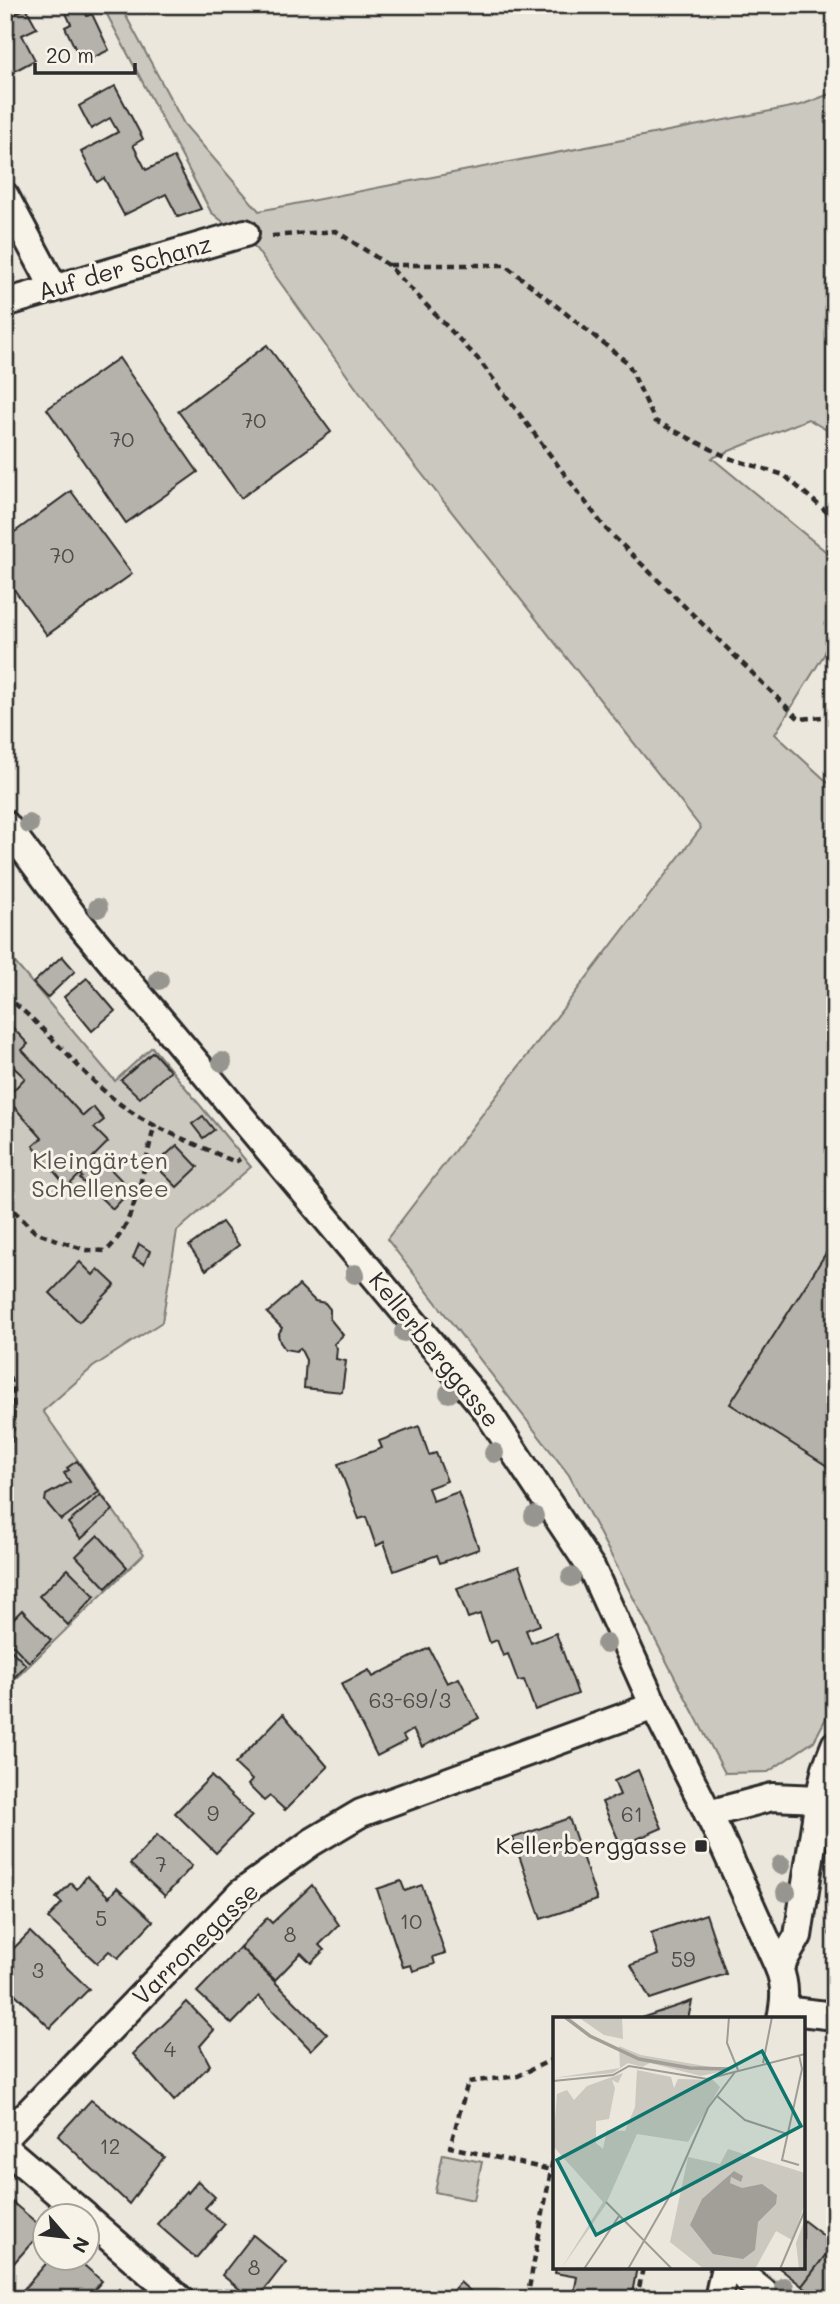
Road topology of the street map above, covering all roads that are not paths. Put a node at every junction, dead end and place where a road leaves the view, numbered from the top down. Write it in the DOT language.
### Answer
graph roads {
  1 [pos="5,196"];
  2 [pos="239,235"];
  3 [pos="54,288"];
  4 [pos="5,303"];
  5 [pos="5,824"];
  6 [pos="654,1706"];
  7 [pos="835,1745"];
  8 [pos="820,1799"];
  9 [pos="708,1814"];
  10 [pos="779,1968"];
  11 [pos="782,2014"];
  12 [pos="835,2016"];
  13 [pos="5,2137"];
  14 [pos="5,2148"];
  15 [pos="67,2202"];
  16 [pos="102,2232"];
  17 [pos="725,2269"];
  18 [pos="734,2269"];
  19 [pos="180,2299"];
  20 [pos="718,2299"];
  21 [pos="772,2299"];
  1 -- 3 [label="street"];
  2 -- 3 [label="street, Auf der Schanz"];
  3 -- 4 [label="street, Auf der Schanz"];
  5 -- 6 [label="street, Kellerberggasse"];
  6 -- 9 [label="street, Kellerberggasse"];
  6 -- 13 [label="street, Varronegasse"];
  7 -- 8 [label="street"];
  8 -- 9 [label="street"];
  8 -- 10 [label="street"];
  9 -- 10 [label="street, Kellerberggasse"];
  10 -- 11 [label="street, Kellerberggasse"];
  11 -- 12 [label="street"];
  14 -- 15 [label="street"];
  16 -- 19 [label="street"];
  17 -- 20 [label="street"];
  18 -- 21 [label="street"];
}
